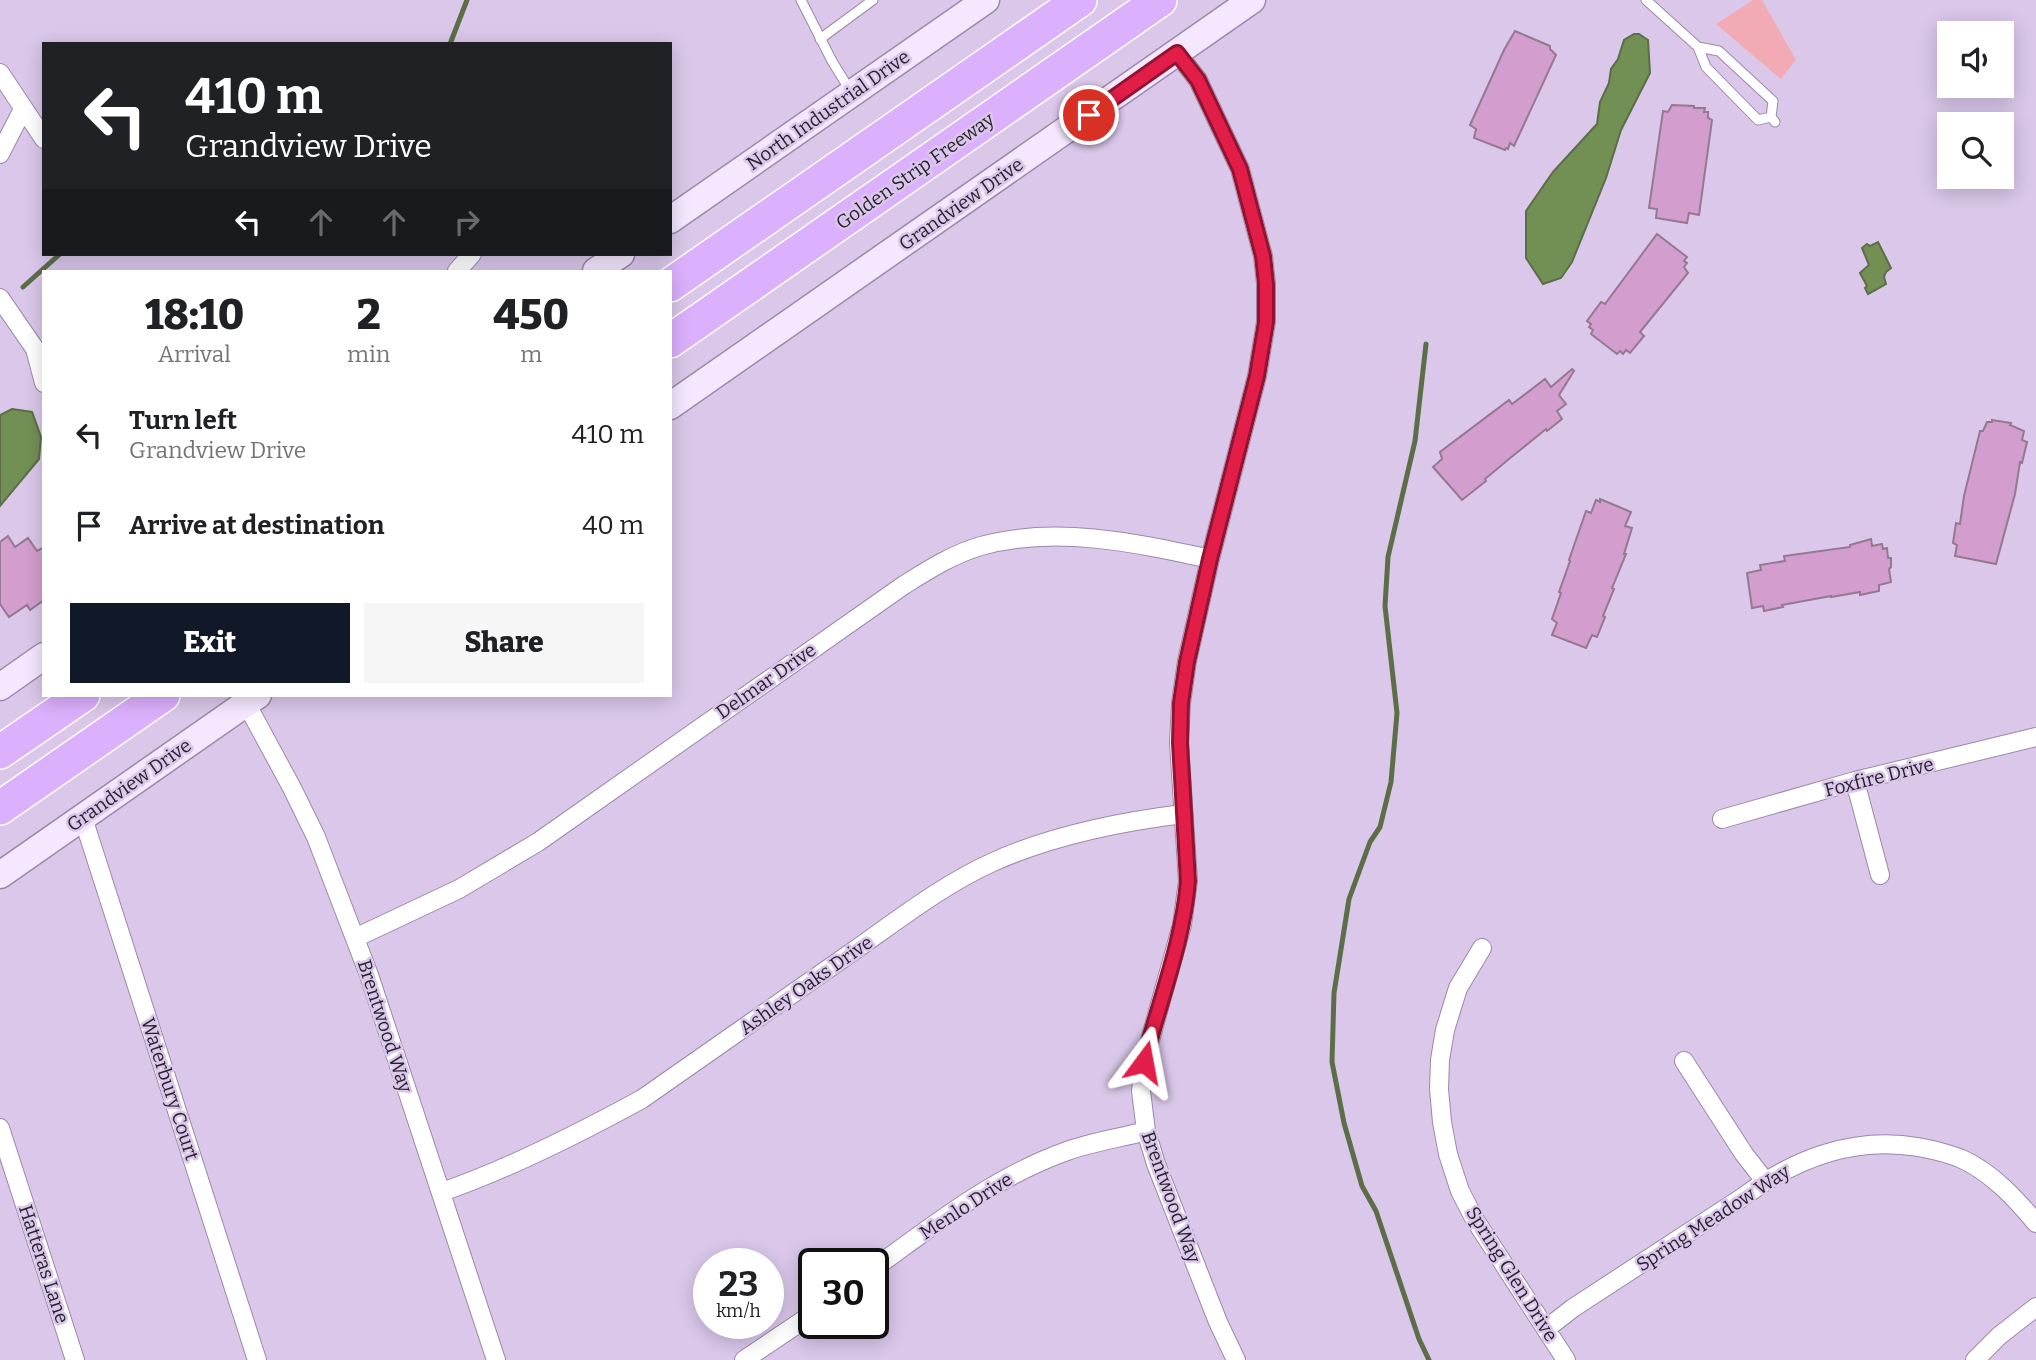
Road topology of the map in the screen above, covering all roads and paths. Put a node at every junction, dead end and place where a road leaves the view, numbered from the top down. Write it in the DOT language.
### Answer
graph roads {
  1 [pos="801,0"];
  2 [pos="873,0"];
  3 [pos="986,0"];
  4 [pos="1080,0"];
  5 [pos="1160,0"];
  6 [pos="1252,0"];
  7 [pos="1646,0"];
  8 [pos="820,39"];
  9 [pos="1698,47"];
  10 [pos="1177,53"];
  11 [pos="0,73"];
  12 [pos="852,93"];
  13 [pos="23,109"];
  14 [pos="42,136"];
  15 [pos="0,154"];
  16 [pos="672,219"];
  17 [pos="470,256"];
  18 [pos="618,256"];
  19 [pos="458,270"];
  20 [pos="597,270"];
  21 [pos="672,284"];
  22 [pos="0,298"];
  23 [pos="672,340"];
  24 [pos="42,375"];
  25 [pos="672,405"];
  26 [pos="1210,559"];
  27 [pos="42,657"];
  28 [pos="0,687"];
  29 [pos="80,697"];
  30 [pos="160,697"];
  31 [pos="252,699"];
  32 [pos="2036,737"];
  33 [pos="0,752"];
  34 [pos="1855,782"];
  35 [pos="0,808"];
  36 [pos="1182,814"];
  37 [pos="82,818"];
  38 [pos="1722,819"];
  39 [pos="0,875"];
  40 [pos="1880,875"];
  41 [pos="355,938"];
  42 [pos="1482,948"];
  43 [pos="1685,1061"];
  44 [pos="0,1128"];
  45 [pos="1146,1131"];
  46 [pos="1765,1181"];
  47 [pos="442,1192"];
  48 [pos="2036,1223"];
  49 [pos="889,1257"];
  50 [pos="2036,1307"];
  51 [pos="798,1324"];
  52 [pos="1546,1329"];
  53 [pos="75,1360"];
  54 [pos="257,1360"];
  55 [pos="496,1360"];
  56 [pos="744,1360"];
  57 [pos="1236,1360"];
  58 [pos="1566,1360"];
  59 [pos="1975,1360"];
  1 -- 8 [label="lane"];
  2 -- 8 [label="lane"];
  3 -- 12 [label="street, North Industrial Drive"];
  4 -- 21 [label="highway"];
  5 -- 23 [label="highway, Golden Strip Freeway"];
  6 -- 10 [label="street, Grandview Drive"];
  7 -- 9 [label="lane"];
  8 -- 12 [label="lane"];
  9 -- 9 [label="lane"];
  10 -- 25 [label="street, Grandview Drive"];
  10 -- 26 [label="street, Brentwood Way"];
  11 -- 13 [label="street"];
  12 -- 16 [label="street, North Industrial Drive"];
  13 -- 14 [label="street"];
  13 -- 15 [label="street"];
  17 -- 19 [label="street"];
  18 -- 20 [label="street"];
  22 -- 24 [label="street"];
  26 -- 36 [label="street, Brentwood Way"];
  26 -- 41 [label="street, Delmar Drive"];
  27 -- 28 [label="street"];
  29 -- 33 [label="highway"];
  30 -- 35 [label="highway"];
  31 -- 37 [label="street, Grandview Drive"];
  31 -- 41 [label="street, Brentwood Way"];
  32 -- 34 [label="street, Foxfire Drive"];
  34 -- 38 [label="street, Foxfire Drive"];
  34 -- 40 [label="street"];
  36 -- 45 [label="street, Brentwood Way"];
  36 -- 47 [label="street, Ashley Oaks Drive"];
  37 -- 39 [label="street, Grandview Drive"];
  37 -- 54 [label="street, Waterbury Court"];
  41 -- 47 [label="street, Brentwood Way"];
  42 -- 52 [label="street, Spring Glen Drive"];
  43 -- 46 [label="street"];
  44 -- 53 [label="street, Hatteras Lane"];
  45 -- 49 [label="street, Menlo Drive"];
  45 -- 57 [label="street, Brentwood Way"];
  46 -- 48 [label="street, Spring Meadow Way"];
  46 -- 52 [label="street, Spring Meadow Way"];
  47 -- 55 [label="street, Brentwood Way"];
  50 -- 59 [label="street"];
  51 -- 56 [label="street"];
  52 -- 58 [label="street, Spring Glen Drive"];
}
